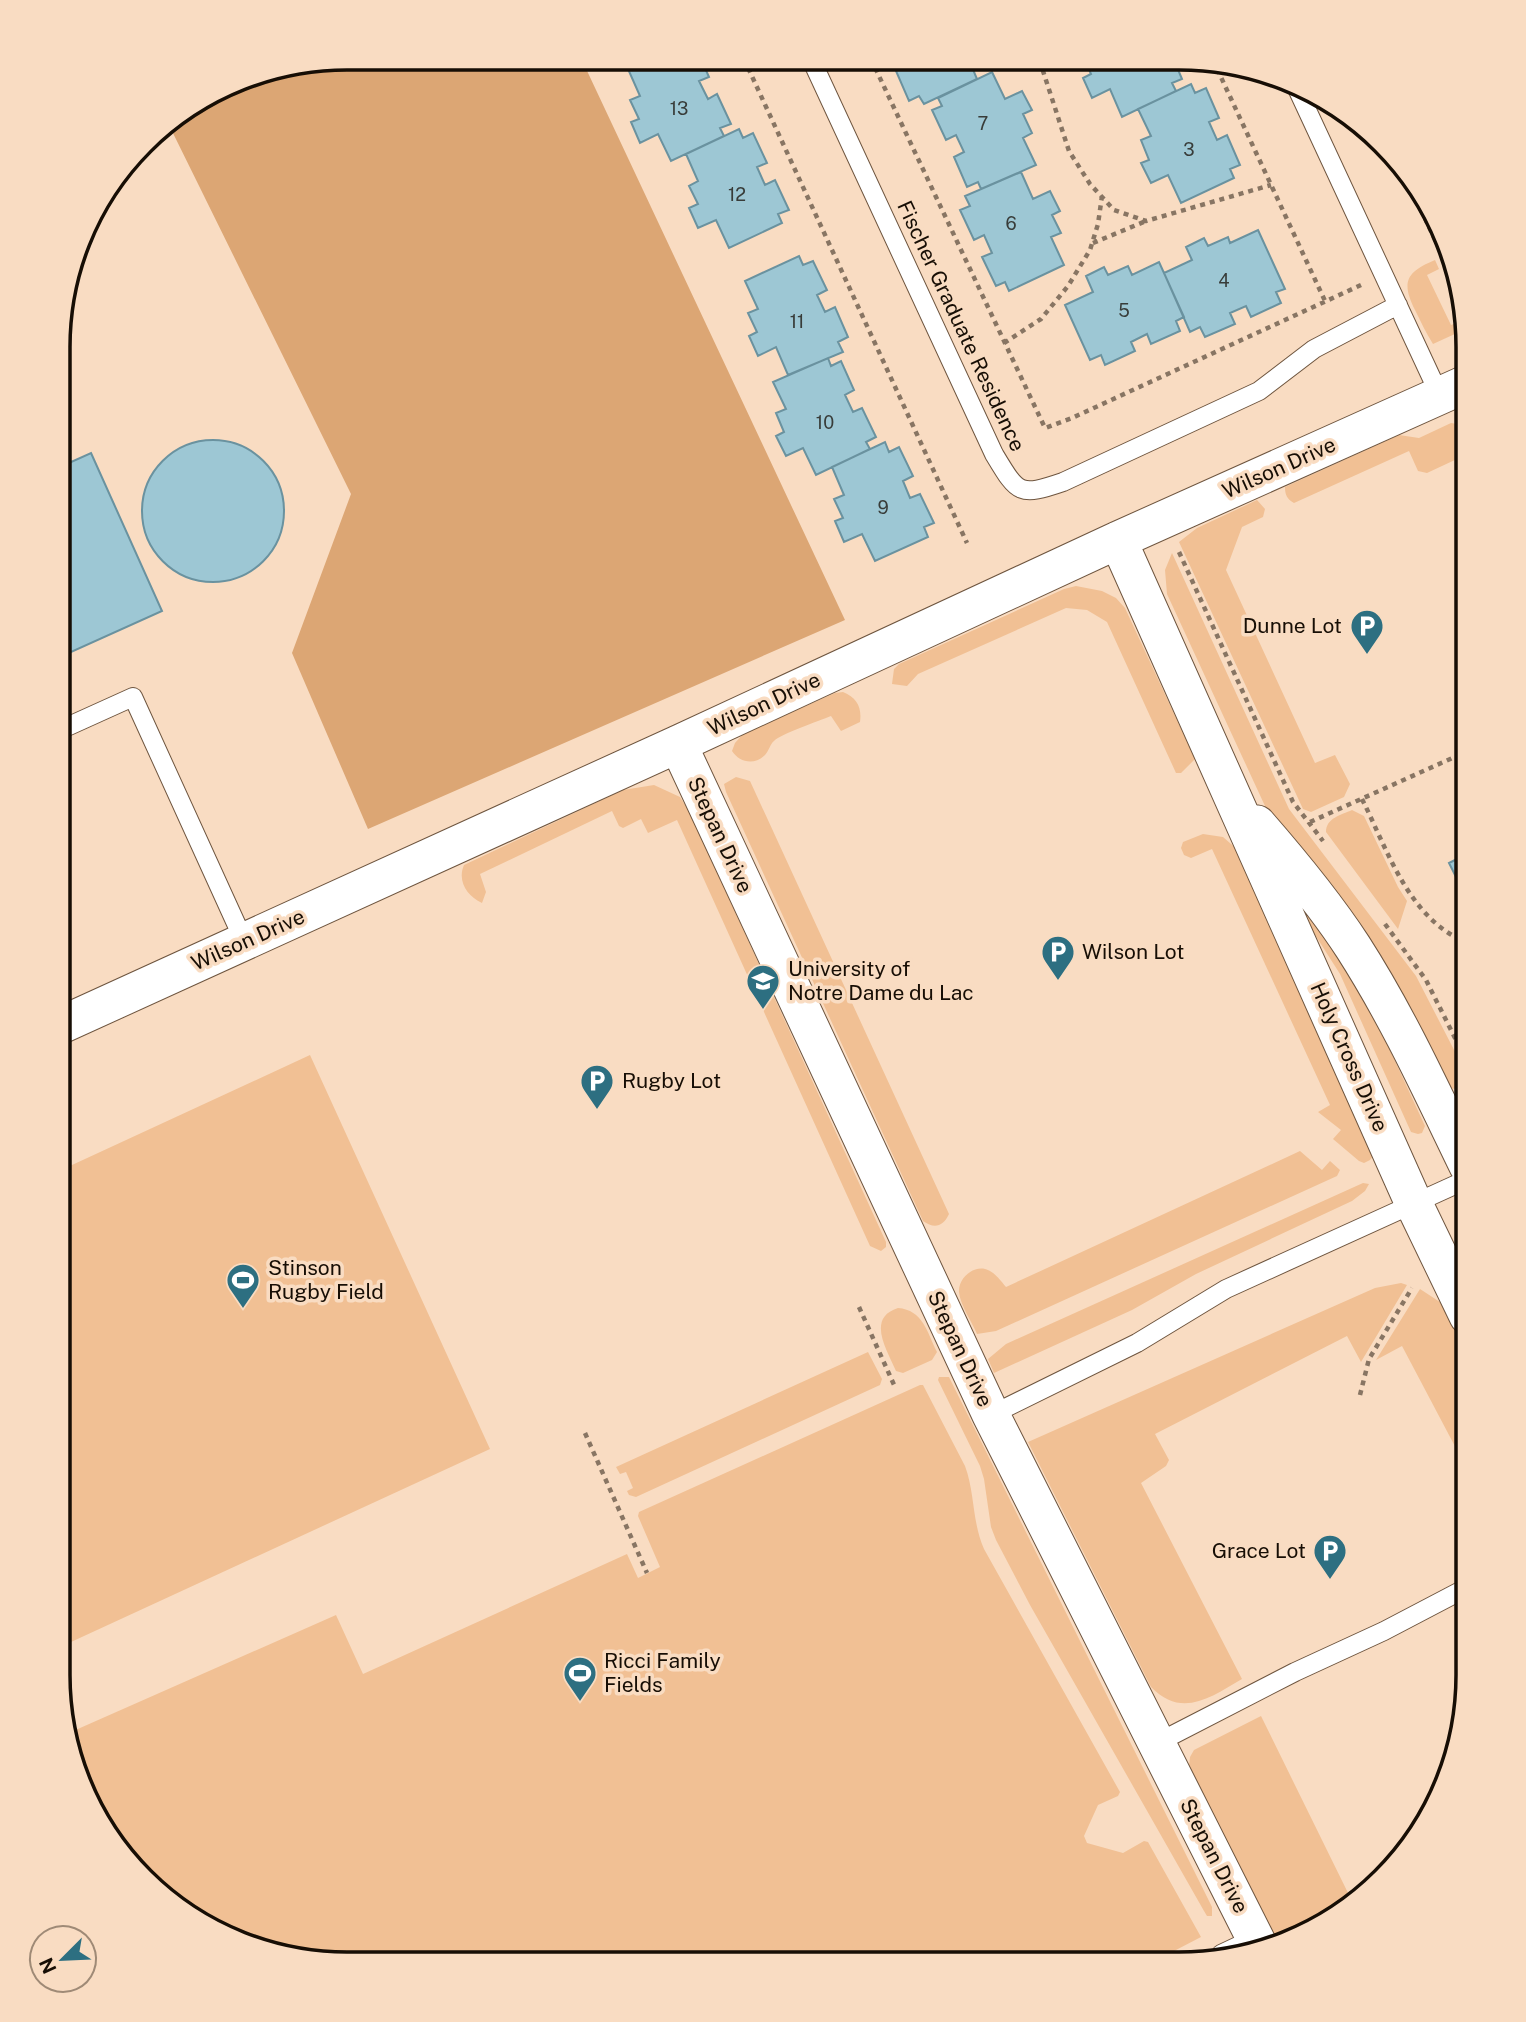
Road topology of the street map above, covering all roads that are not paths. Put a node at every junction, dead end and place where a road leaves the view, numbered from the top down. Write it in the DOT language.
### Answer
graph roads {
  1 [pos="816,70"];
  2 [pos="1302,100"];
  3 [pos="1398,305"];
  4 [pos="1454,389"];
  5 [pos="1118,540"];
  6 [pos="70,725"];
  7 [pos="678,744"];
  8 [pos="1233,797"];
  9 [pos="244,941"];
  10 [pos="70,1021"];
  11 [pos="1456,1141"];
  12 [pos="1456,1185"];
  13 [pos="1414,1204"];
  14 [pos="1456,1291"];
  15 [pos="991,1415"];
  16 [pos="1456,1593"];
  17 [pos="1157,1744"];
  18 [pos="1257,1941"];
  1 -- 3 [label="lane, Fischer Graduate Residence"];
  2 -- 3 [label="lane"];
  3 -- 4 [label="lane"];
  4 -- 5 [label="street, Wilson Drive"];
  5 -- 7 [label="street, Wilson Drive"];
  5 -- 8 [label="street, Holy Cross Drive"];
  6 -- 9 [label="lane"];
  7 -- 9 [label="street, Wilson Drive"];
  7 -- 15 [label="street, Stepan Drive"];
  8 -- 11 [label="street, Holy Cross Drive"];
  8 -- 13 [label="street, Holy Cross Drive"];
  9 -- 10 [label="street, Wilson Drive"];
  12 -- 13 [label="lane"];
  13 -- 14 [label="street, Holy Cross Drive"];
  13 -- 15 [label="lane"];
  15 -- 17 [label="street, Stepan Drive"];
  16 -- 17 [label="lane"];
  17 -- 18 [label="street, Stepan Drive"];
}
